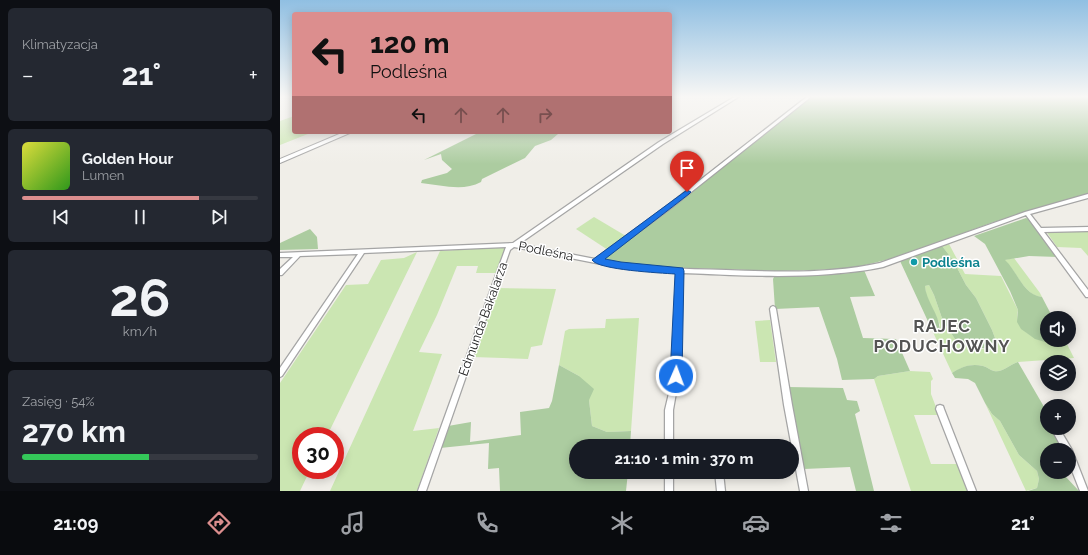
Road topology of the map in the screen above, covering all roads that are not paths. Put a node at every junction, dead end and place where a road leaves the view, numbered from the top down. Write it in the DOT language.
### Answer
graph roads {
  1 [pos="700,119"];
  2 [pos="781,119"];
  3 [pos="344,134"];
  4 [pos="280,161"];
  5 [pos="1088,196"];
  6 [pos="1028,214"];
  7 [pos="1088,229"];
  8 [pos="1041,230"];
  9 [pos="513,245"];
  10 [pos="362,252"];
  11 [pos="280,255"];
  12 [pos="298,255"];
  13 [pos="596,260"];
  14 [pos="680,271"];
  15 [pos="280,273"];
  16 [pos="1088,295"];
  17 [pos="773,309"];
  18 [pos="280,374"];
  19 [pos="940,409"];
  20 [pos="669,439"];
  21 [pos="1076,471"];
  22 [pos="669,479"];
  23 [pos="720,479"];
  24 [pos="422,491"];
  25 [pos="669,491"];
  26 [pos="721,491"];
  27 [pos="804,491"];
  28 [pos="972,491"];
  29 [pos="1084,491"];
  1 -- 9 [label="street, Edmunda Bakalarza"];
  2 -- 13 [label="street"];
  3 -- 4 [label="street"];
  5 -- 6 [label="street, Podleśna"];
  6 -- 8 [label="street"];
  6 -- 14 [label="street, Podleśna"];
  7 -- 8 [label="street"];
  8 -- 16 [label="street"];
  9 -- 10 [label="street, Podleśna"];
  9 -- 13 [label="street, Podleśna"];
  9 -- 24 [label="street, Edmunda Bakalarza"];
  10 -- 12 [label="street, Podleśna"];
  10 -- 18 [label="street"];
  11 -- 12 [label="street, Podleśna"];
  12 -- 15 [label="street"];
  13 -- 14 [label="street, Podleśna"];
  14 -- 20 [label="street"];
  17 -- 27 [label="street"];
  19 -- 28 [label="street"];
  21 -- 29 [label="street"];
  22 -- 25 [label="street"];
  23 -- 26 [label="street"];
}
